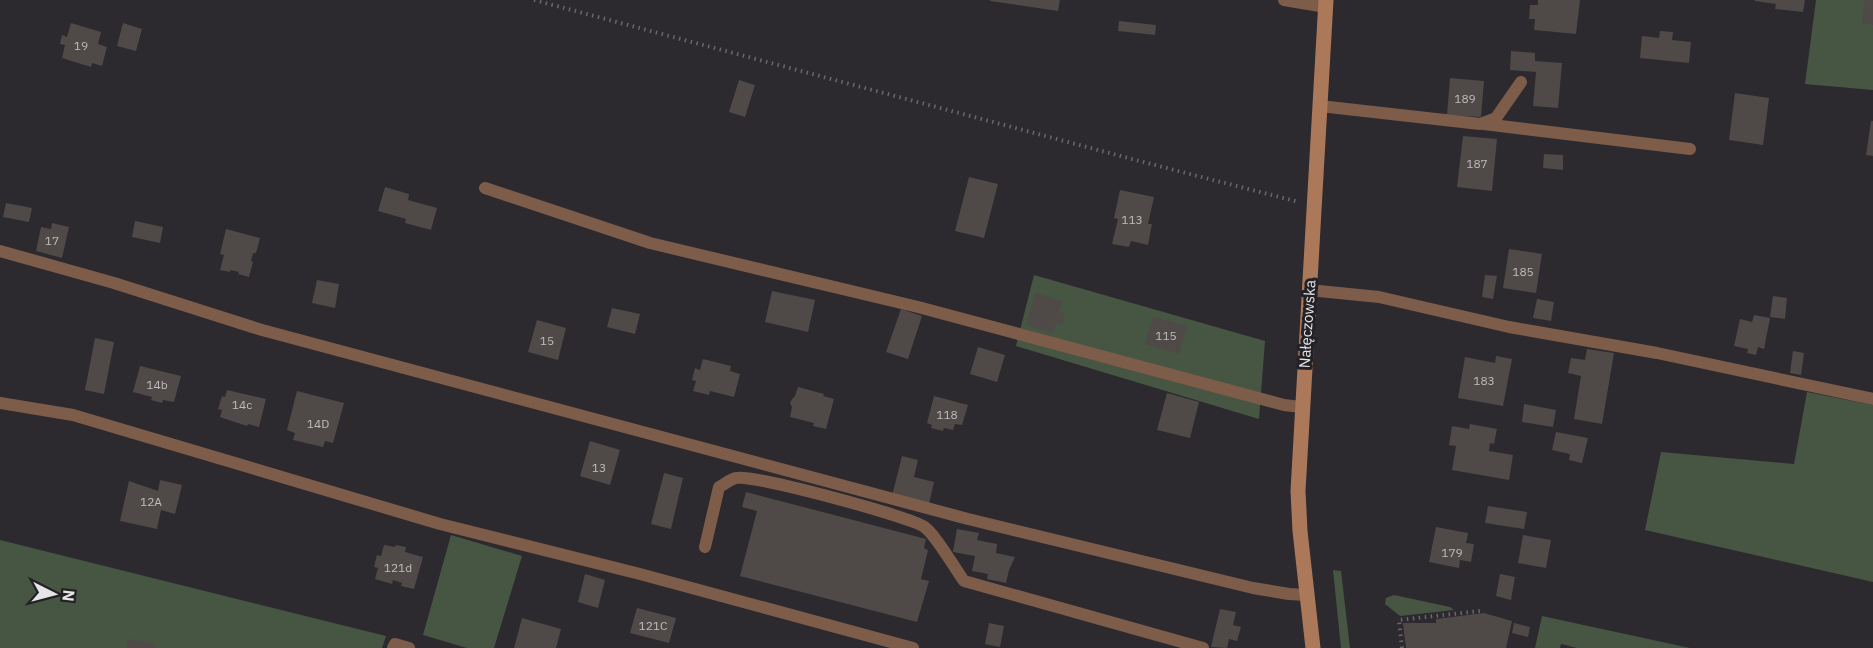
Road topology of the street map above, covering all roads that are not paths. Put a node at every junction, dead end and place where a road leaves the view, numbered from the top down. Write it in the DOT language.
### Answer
graph roads {
  1 [pos="1284,0"];
  2 [pos="1326,3"];
  3 [pos="1521,82"];
  4 [pos="1320,106"];
  5 [pos="1480,124"];
  6 [pos="1690,149"];
  7 [pos="485,188"];
  8 [pos="0,251"];
  9 [pos="1309,290"];
  10 [pos="1873,399"];
  11 [pos="0,403"];
  12 [pos="1301,407"];
  13 [pos="705,547"];
  14 [pos="1307,595"];
  15 [pos="393,648"];
  16 [pos="409,648"];
  17 [pos="913,648"];
  18 [pos="1203,648"];
  19 [pos="1313,648"];
  1 -- 2 [label="lane"];
  2 -- 4 [label="main road, Nałęczowska"];
  3 -- 5 [label="lane"];
  4 -- 5 [label="lane"];
  4 -- 9 [label="main road, Nałęczowska"];
  5 -- 6 [label="lane"];
  7 -- 12 [label="lane"];
  8 -- 14 [label="lane"];
  9 -- 10 [label="lane"];
  9 -- 12 [label="main road, Nałęczowska"];
  11 -- 17 [label="lane"];
  12 -- 14 [label="main road, Nałęczowska"];
  13 -- 18 [label="lane"];
  14 -- 19 [label="main road, Nałęczowska"];
  15 -- 16 [label="lane"];
}
